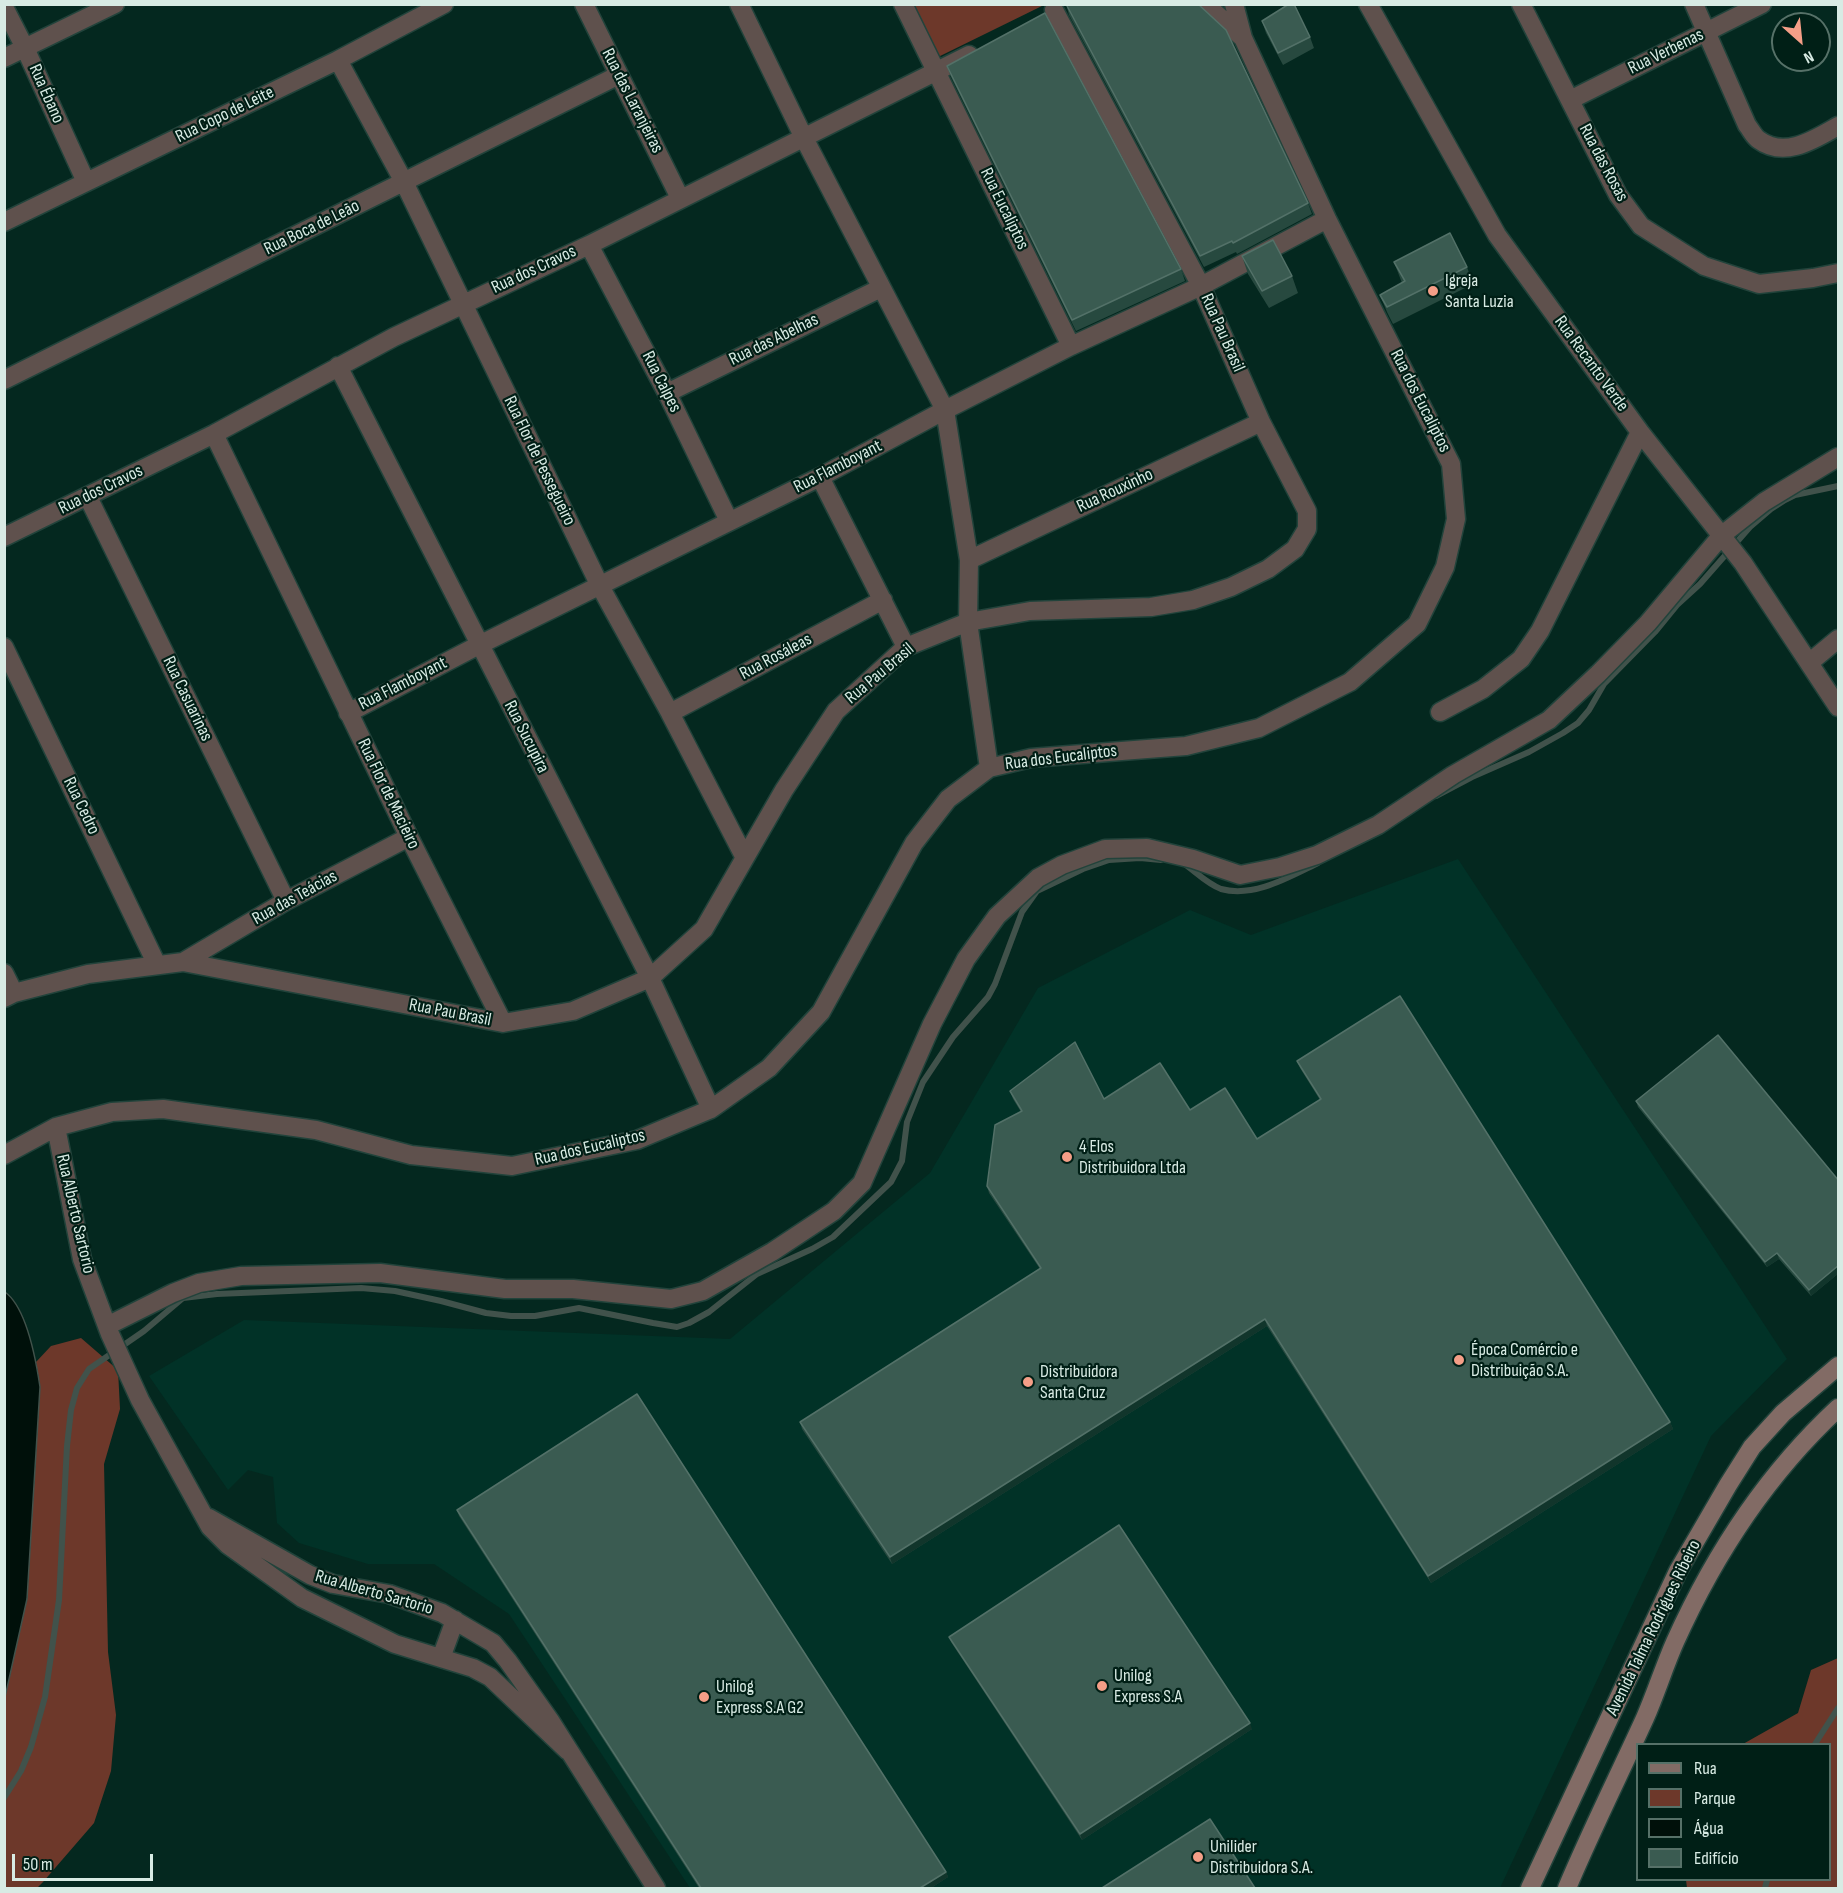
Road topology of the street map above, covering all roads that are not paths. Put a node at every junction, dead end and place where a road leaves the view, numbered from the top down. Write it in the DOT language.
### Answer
graph roads {
  1 [pos="115,4"];
  2 [pos="444,4"];
  3 [pos="584,4"];
  4 [pos="739,4"];
  5 [pos="903,4"];
  6 [pos="1205,4"];
  7 [pos="1234,4"];
  8 [pos="1368,4"];
  9 [pos="1521,4"];
  10 [pos="1694,4"];
  11 [pos="1762,4"];
  12 [pos="4,7"];
  13 [pos="1059,7"];
  14 [pos="1034,20"];
  15 [pos="1707,32"];
  16 [pos="1243,38"];
  17 [pos="985,46"];
  18 [pos="25,48"];
  19 [pos="4,58"];
  20 [pos="338,60"];
  21 [pos="936,72"];
  22 [pos="619,75"];
  23 [pos="1570,100"];
  24 [pos="1839,126"];
  25 [pos="804,138"];
  26 [pos="86,182"];
  27 [pos="404,182"];
  28 [pos="680,198"];
  29 [pos="1327,219"];
  30 [pos="4,222"];
  31 [pos="589,245"];
  32 [pos="1839,273"];
  33 [pos="1201,286"];
  34 [pos="881,288"];
  35 [pos="463,304"];
  36 [pos="1071,346"];
  37 [pos="338,366"];
  38 [pos="4,380"];
  39 [pos="668,393"];
  40 [pos="945,410"];
  41 [pos="1261,422"];
  42 [pos="1640,432"];
  43 [pos="214,434"];
  44 [pos="1839,457"];
  45 [pos="820,477"];
  46 [pos="88,497"];
  47 [pos="729,521"];
  48 [pos="4,537"];
  49 [pos="1725,538"];
  50 [pos="969,560"];
  51 [pos="600,586"];
  52 [pos="883,600"];
  53 [pos="968,622"];
  54 [pos="1839,639"];
  55 [pos="479,645"];
  56 [pos="4,647"];
  57 [pos="906,647"];
  58 [pos="1809,663"];
  59 [pos="1839,707"];
  60 [pos="1440,712"];
  61 [pos="348,713"];
  62 [pos="670,713"];
  63 [pos="989,768"];
  64 [pos="409,837"];
  65 [pos="745,858"];
  66 [pos="285,901"];
  67 [pos="183,962"];
  68 [pos="157,965"];
  69 [pos="4,973"];
  70 [pos="650,978"];
  71 [pos="9,995"];
  72 [pos="503,1023"];
  73 [pos="711,1109"];
  74 [pos="56,1127"];
  75 [pos="4,1155"];
  76 [pos="109,1330"];
  77 [pos="1839,1366"];
  78 [pos="1839,1408"];
  79 [pos="202,1514"];
  80 [pos="455,1620"];
  81 [pos="441,1658"];
  82 [pos="568,1751"];
  83 [pos="656,1888"];
  84 [pos="1530,1888"];
  85 [pos="1567,1888"];
  1 -- 18 [label="street"];
  2 -- 20 [label="street, Rua Copo de Leite"];
  3 -- 22 [label="street, Rua das Laranjeiras"];
  4 -- 25 [label="street"];
  5 -- 21 [label="street, Rua Eucaliptos"];
  6 -- 16 [label="street, Rua dos Eucaliptos"];
  7 -- 16 [label="street, Rua dos Eucaliptos"];
  8 -- 42 [label="street, Rua Recanto Verde"];
  9 -- 23 [label="street, Rua das Rosas"];
  10 -- 15 [label="street"];
  11 -- 15 [label="street, Rua Verbenas"];
  12 -- 18 [label="street, Rua Ébano"];
  13 -- 14 [label="street"];
  13 -- 33 [label="street, Rua Pau Brasil"];
  15 -- 23 [label="street, Rua Verbenas"];
  15 -- 24 [label="street"];
  16 -- 29 [label="street, Rua dos Eucaliptos"];
  17 -- 21 [label="street, Rua dos Cravos"];
  18 -- 19 [label="street"];
  18 -- 26 [label="street, Rua Ébano"];
  20 -- 26 [label="street, Rua Copo de Leite"];
  20 -- 27 [label="street, Rua Flor de Pessegueiro"];
  21 -- 25 [label="street, Rua dos Cravos"];
  21 -- 36 [label="street, Rua Eucaliptos"];
  22 -- 27 [label="street, Rua Boca de Leão"];
  22 -- 28 [label="street, Rua das Laranjeiras"];
  23 -- 32 [label="street, Rua das Rosas"];
  25 -- 28 [label="street, Rua dos Cravos"];
  25 -- 34 [label="street"];
  26 -- 30 [label="street, Rua Copo de Leite"];
  27 -- 35 [label="street, Rua Flor de Pessegueiro"];
  27 -- 38 [label="street, Rua Boca de Leão"];
  28 -- 31 [label="street, Rua dos Cravos"];
  29 -- 33 [label="street, Rua Flamboyant"];
  29 -- 63 [label="street, Rua dos Eucaliptos"];
  31 -- 35 [label="street, Rua dos Cravos"];
  31 -- 39 [label="street, Rua Calpes"];
  33 -- 36 [label="street, Rua Flamboyant"];
  33 -- 41 [label="street, Rua Pau Brasil"];
  34 -- 39 [label="street, Rua das Abelhas"];
  34 -- 40 [label="street"];
  35 -- 37 [label="street, Rua dos Cravos"];
  35 -- 51 [label="street, Rua Flor de Pessegueiro"];
  36 -- 40 [label="street, Rua Flamboyant"];
  37 -- 43 [label="street, Rua dos Cravos"];
  37 -- 55 [label="street, Rua Sucupira"];
  39 -- 47 [label="street, Rua Calpes"];
  40 -- 45 [label="street, Rua Flamboyant"];
  40 -- 50 [label="street"];
  41 -- 50 [label="street, Rua Rouxinho"];
  41 -- 53 [label="street, Rua Pau Brasil"];
  42 -- 49 [label="street, Rua Recanto Verde"];
  42 -- 60 [label="street"];
  43 -- 46 [label="street, Rua dos Cravos"];
  43 -- 61 [label="street, Rua Flor de Macieiro"];
  44 -- 49 [label="street"];
  45 -- 47 [label="street, Rua Flamboyant"];
  45 -- 52 [label="street"];
  46 -- 48 [label="street, Rua dos Cravos"];
  46 -- 66 [label="street, Rua Casuarinas"];
  47 -- 51 [label="street, Rua Flamboyant"];
  49 -- 58 [label="street, Rua Recanto Verde"];
  49 -- 76 [label="street"];
  50 -- 53 [label="street"];
  51 -- 55 [label="street, Rua Flamboyant"];
  51 -- 62 [label="street, Rua Flor de Pessegueiro"];
  52 -- 57 [label="street"];
  52 -- 62 [label="street, Rua Rosáleas"];
  53 -- 57 [label="street, Rua Pau Brasil"];
  53 -- 63 [label="street"];
  54 -- 58 [label="street"];
  55 -- 61 [label="street, Rua Flamboyant"];
  55 -- 70 [label="street, Rua Sucupira"];
  56 -- 68 [label="street, Rua Cedro"];
  57 -- 65 [label="street, Rua Pau Brasil"];
  58 -- 59 [label="street, Rua Recanto Verde"];
  61 -- 64 [label="street, Rua Flor de Macieiro"];
  62 -- 65 [label="street, Rua Flor de Pessegueiro"];
  63 -- 73 [label="street, Rua dos Eucaliptos"];
  64 -- 66 [label="street, Rua das Teácias"];
  64 -- 72 [label="street, Rua Flor de Macieiro"];
  65 -- 70 [label="street, Rua Pau Brasil"];
  66 -- 67 [label="street, Rua das Teácias"];
  67 -- 68 [label="street, Rua Pau Brasil"];
  67 -- 72 [label="street, Rua Pau Brasil"];
  68 -- 71 [label="street, Rua Pau Brasil"];
  69 -- 71 [label="street"];
  70 -- 72 [label="street, Rua Pau Brasil"];
  70 -- 73 [label="street, Rua Sucupira"];
  73 -- 74 [label="street, Rua dos Eucaliptos"];
  74 -- 75 [label="street, Rua dos Eucaliptos"];
  74 -- 76 [label="street, Rua Alberto Sartorio"];
  76 -- 79 [label="street, Rua Alberto Sartorio"];
  77 -- 84 [label="main road, Avenida Talma Rodrigues Ribeiro"];
  78 -- 85 [label="main road, Avenida Talma Rodrigues Ribeiro"];
  79 -- 80 [label="street, Rua Alberto Sartorio"];
  79 -- 81 [label="street, Rua Alberto Sartorio"];
  80 -- 81 [label="street"];
  80 -- 82 [label="street, Rua Alberto Sartorio"];
  81 -- 82 [label="street, Rua Alberto Sartorio"];
  82 -- 83 [label="street, Rua Alberto Sartorio"];
}
